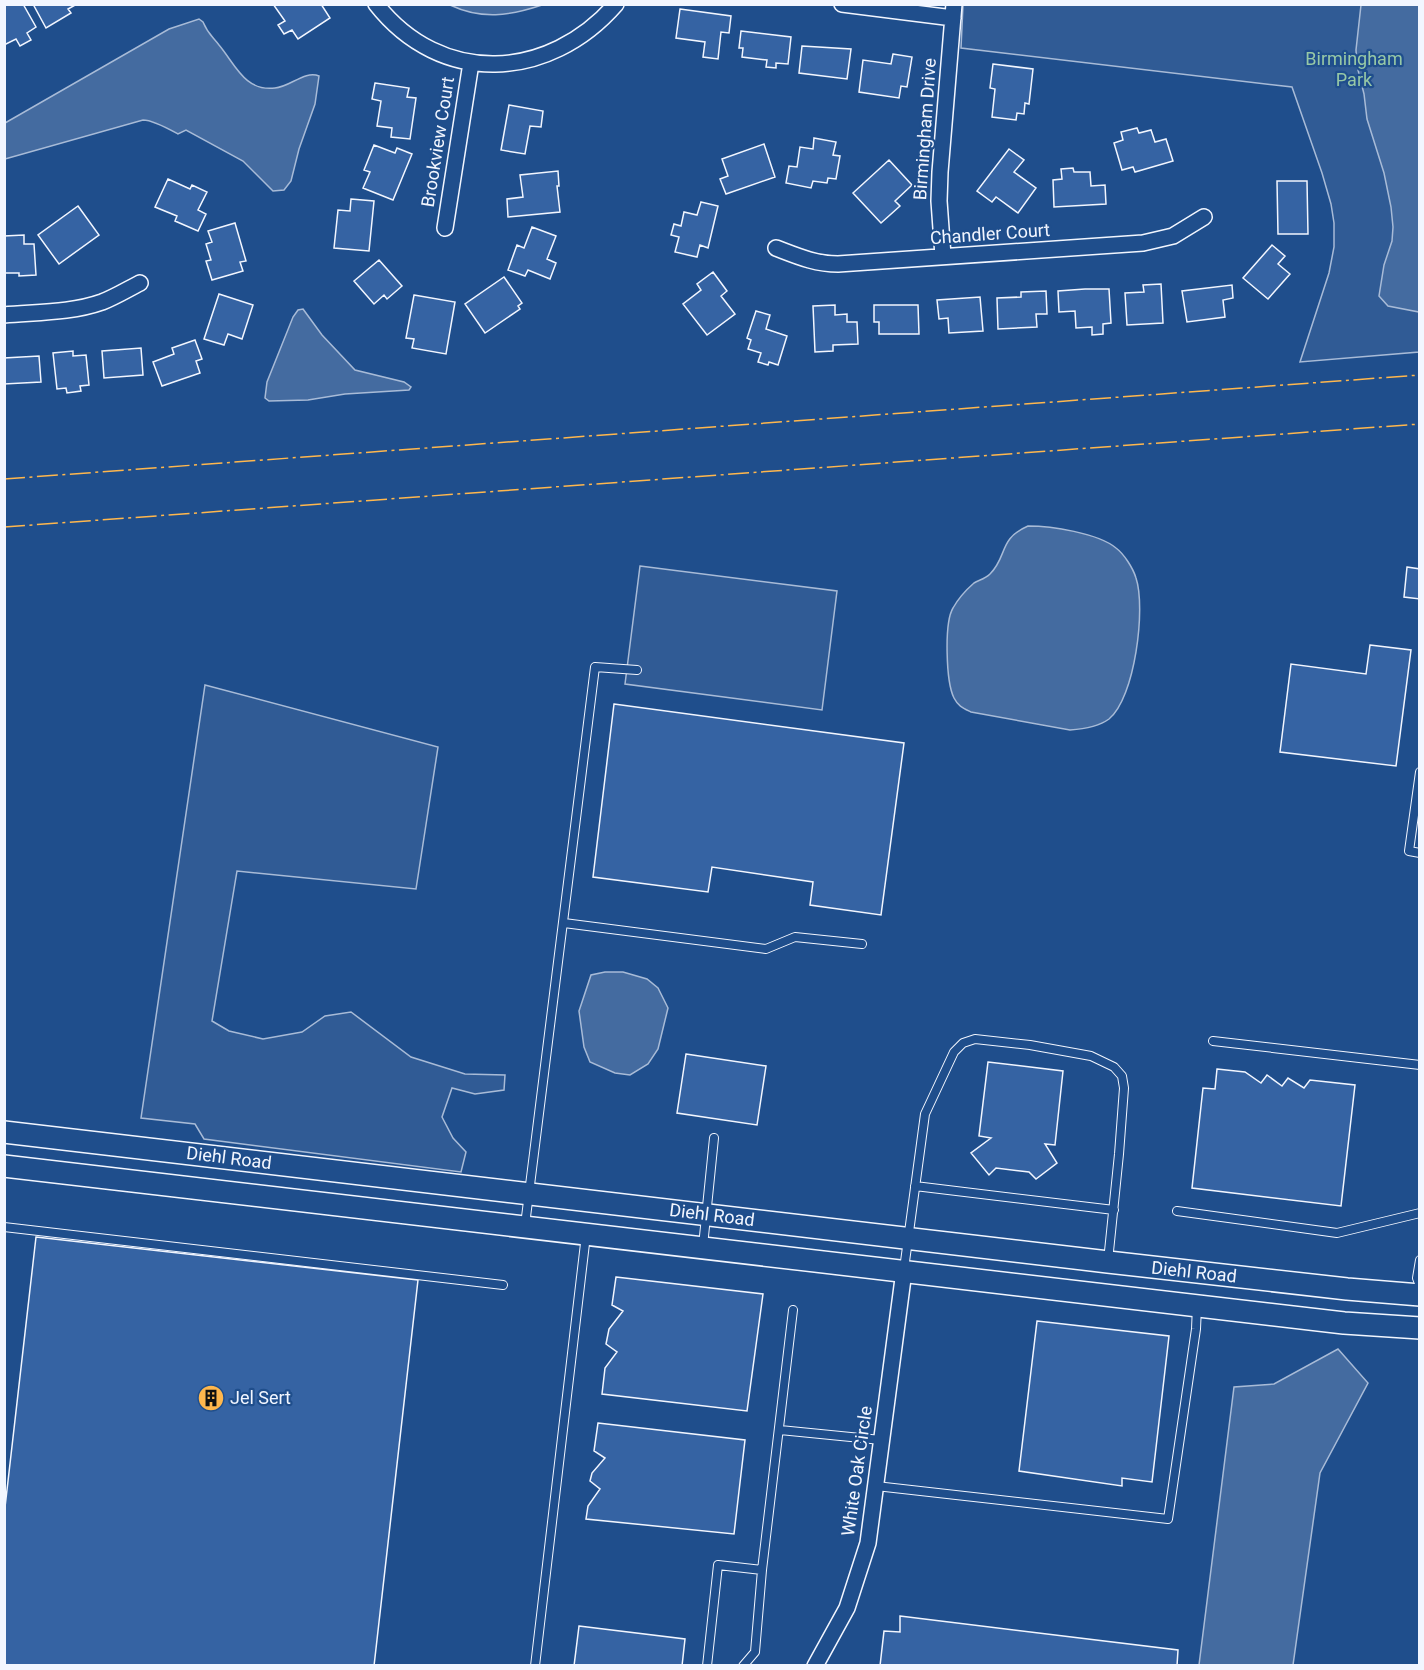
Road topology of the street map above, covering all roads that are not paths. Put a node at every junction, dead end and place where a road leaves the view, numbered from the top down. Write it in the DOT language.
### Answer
graph roads {
  1 [pos="376,4"];
  2 [pos="616,4"];
  3 [pos="842,4"];
  4 [pos="953,11"];
  5 [pos="471,63"];
  6 [pos="1204,217"];
  7 [pos="445,228"];
  8 [pos="776,248"];
  9 [pos="943,256"];
  10 [pos="140,283"];
  11 [pos="4,315"];
  12 [pos="637,670"];
  13 [pos="1419,772"];
  14 [pos="1419,853"];
  15 [pos="564,922"];
  16 [pos="862,944"];
  17 [pos="1213,1041"];
  18 [pos="1419,1065"];
  19 [pos="4,1132"];
  20 [pos="714,1138"];
  21 [pos="4,1166"];
  22 [pos="915,1186"];
  23 [pos="528,1193"];
  24 [pos="1114,1210"];
  25 [pos="1177,1211"];
  26 [pos="1419,1213"];
  27 [pos="706,1215"];
  28 [pos="4,1227"];
  29 [pos="525,1227"];
  30 [pos="586,1234"];
  31 [pos="908,1239"];
  32 [pos="703,1247"];
  33 [pos="1419,1260"];
  34 [pos="1108,1262"];
  35 [pos="904,1271"];
  36 [pos="503,1285"];
  37 [pos="1419,1286"];
  38 [pos="1419,1295"];
  39 [pos="1197,1304"];
  40 [pos="793,1310"];
  41 [pos="1419,1328"];
  42 [pos="780,1430"];
  43 [pos="881,1440"];
  44 [pos="876,1486"];
  45 [pos="762,1570"];
  46 [pos="535,1665"];
  47 [pos="707,1665"];
  48 [pos="743,1665"];
  49 [pos="815,1665"];
  1 -- 5 [label="street"];
  2 -- 5 [label="street"];
  3 -- 4 [label="street"];
  4 -- 9 [label="street, Birmingham Drive"];
  5 -- 7 [label="street, Brookview Court"];
  6 -- 9 [label="street, Chandler Court"];
  8 -- 9 [label="street, Chandler Court"];
  10 -- 11 [label="street"];
  12 -- 15 [label="lane"];
  13 -- 14 [label="lane"];
  15 -- 16 [label="lane"];
  15 -- 23 [label="lane"];
  17 -- 18 [label="lane"];
  19 -- 23 [label="street, Diehl Road"];
  20 -- 27 [label="lane"];
  21 -- 29 [label="street, Diehl Road"];
  22 -- 24 [label="lane"];
  22 -- 24 [label="lane"];
  22 -- 31 [label="lane"];
  23 -- 27 [label="street, Diehl Road"];
  23 -- 29 [label="lane"];
  24 -- 34 [label="lane"];
  25 -- 26 [label="lane"];
  27 -- 31 [label="street, Diehl Road"];
  27 -- 32 [label="lane"];
  28 -- 36 [label="lane"];
  29 -- 30 [label="street, Diehl Road"];
  30 -- 32 [label="street, Diehl Road"];
  30 -- 46 [label="lane"];
  31 -- 34 [label="street, Diehl Road"];
  31 -- 35 [label="lane"];
  32 -- 35 [label="street, Diehl Road"];
  33 -- 37 [label="lane"];
  34 -- 38 [label="street, Diehl Road"];
  35 -- 39 [label="street, Diehl Road"];
  35 -- 43 [label="street, White Oak Circle"];
  39 -- 41 [label="street, Diehl Road"];
  39 -- 44 [label="lane"];
  40 -- 42 [label="lane"];
  42 -- 43 [label="lane"];
  42 -- 45 [label="lane"];
  43 -- 44 [label="street, White Oak Circle"];
  44 -- 49 [label="street, White Oak Circle"];
  45 -- 47 [label="lane"];
  45 -- 48 [label="lane"];
}
